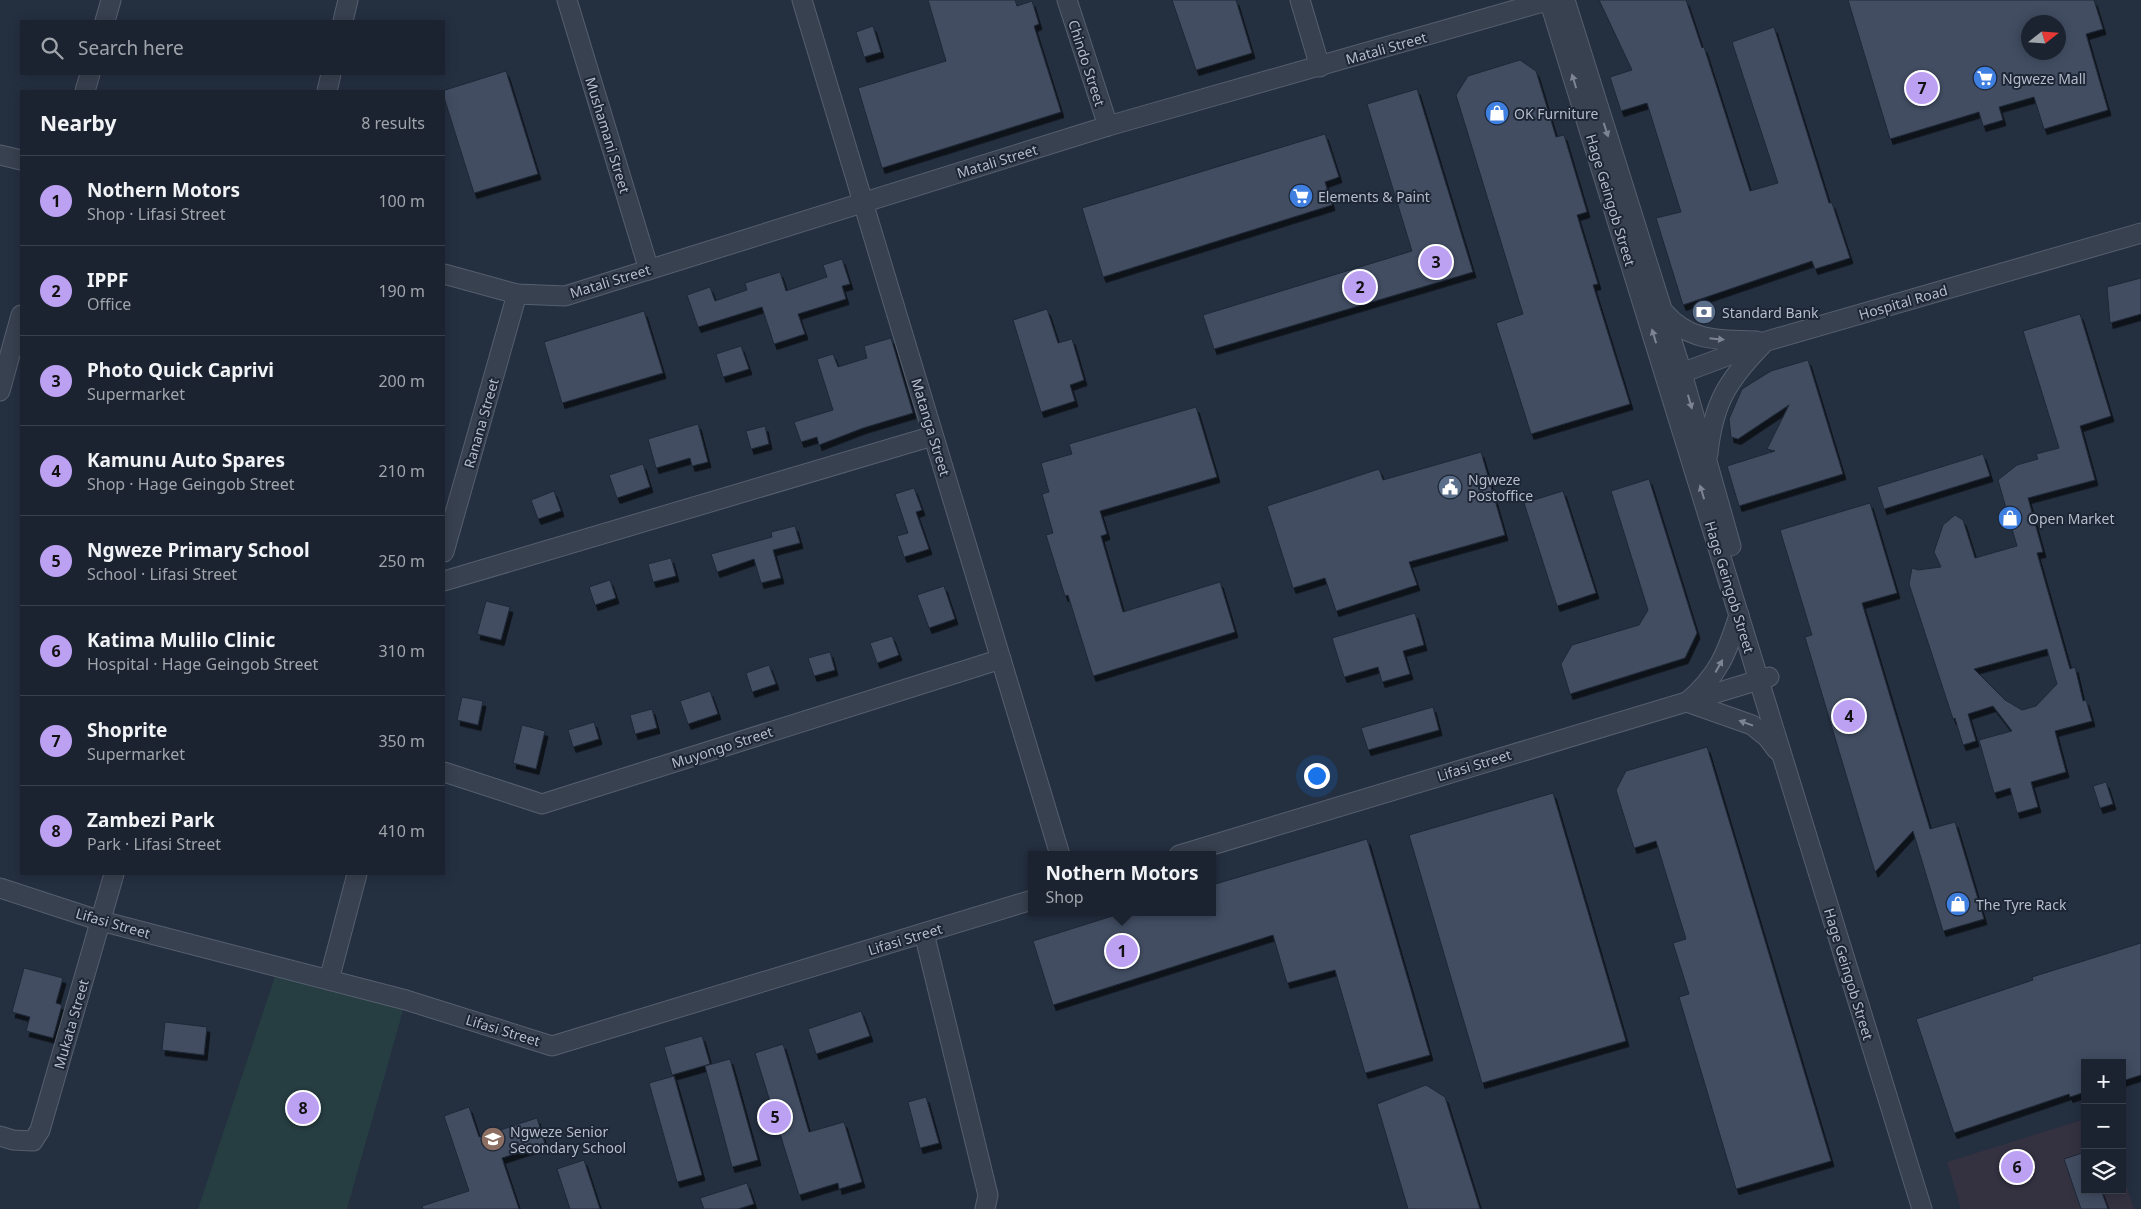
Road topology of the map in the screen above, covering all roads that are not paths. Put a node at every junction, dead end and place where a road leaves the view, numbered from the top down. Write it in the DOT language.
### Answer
graph roads {
  1 [pos="111,0"];
  2 [pos="348,0"];
  3 [pos="567,0"];
  4 [pos="802,0"];
  5 [pos="1067,0"];
  6 [pos="1300,0"];
  7 [pos="1549,0"];
  8 [pos="1565,0"];
  9 [pos="105,20"];
  10 [pos="343,20"];
  11 [pos="1320,67"];
  12 [pos="90,75"];
  13 [pos="331,75"];
  14 [pos="85,90"];
  15 [pos="327,90"];
  16 [pos="1108,126"];
  17 [pos="0,155"];
  18 [pos="20,160"];
  19 [pos="863,202"];
  20 [pos="2141,233"];
  21 [pos="649,270"];
  22 [pos="445,274"];
  23 [pos="517,294"];
  24 [pos="1661,309"];
  25 [pos="20,320"];
  26 [pos="1766,341"];
  27 [pos="1674,376"];
  28 [pos="0,391"];
  29 [pos="933,436"];
  30 [pos="1708,463"];
  31 [pos="445,548"];
  32 [pos="445,581"];
  33 [pos="1739,615"];
  34 [pos="1001,659"];
  35 [pos="1764,679"];
  36 [pos="1687,702"];
  37 [pos="1782,755"];
  38 [pos="445,772"];
  39 [pos="1059,851"];
  40 [pos="1192,851"];
  41 [pos="114,875"];
  42 [pos="357,875"];
  43 [pos="0,888"];
  44 [pos="1028,901"];
  45 [pos="101,921"];
  46 [pos="924,933"];
  47 [pos="329,980"];
  48 [pos="0,1136"];
  49 [pos="1911,1174"];
  50 [pos="985,1209"];
  51 [pos="1922,1209"];
  1 -- 9 [label="street"];
  2 -- 10 [label="street"];
  3 -- 21 [label="street, Mushamani Street"];
  4 -- 19 [label="street, Matanga Street"];
  5 -- 16 [label="street, Chindo Street"];
  6 -- 11 [label="street"];
  7 -- 11 [label="street, Matali Street"];
  27 -- 7 [label="street, Hage Geingob Street, one-way"];
  8 -- 24 [label="street, Hage Geingob Street, one-way"];
  11 -- 16 [label="street, Matali Street"];
  12 -- 14 [label="street"];
  13 -- 15 [label="street"];
  16 -- 19 [label="street, Matali Street"];
  17 -- 18 [label="street"];
  19 -- 21 [label="street, Matali Street"];
  19 -- 29 [label="street, Matanga Street"];
  20 -- 26 [label="street, Hospital Road"];
  21 -- 23 [label="street, Matali Street"];
  22 -- 23 [label="street, Matali Street"];
  23 -- 31 [label="street, Ranana Street"];
  24 -- 26 [label="street, one-way"];
  24 -- 27 [label="street, Hage Geingob Street"];
  25 -- 28 [label="street"];
  26 -- 27 [label="street, Hospital Road"];
  26 -- 30 [label="street"];
  27 -- 30 [label="street, Hage Geingob Street, one-way"];
  33 -- 27 [label="street, Hage Geingob Street, one-way"];
  29 -- 32 [label="street"];
  29 -- 34 [label="street, Matanga Street"];
  30 -- 35 [label="street, Hage Geingob Street"];
  33 -- 35 [label="street, Hage Geingob Street"];
  36 -- 33 [label="street, one-way"];
  34 -- 38 [label="street, Muyongo Street"];
  34 -- 39 [label="street, Matanga Street"];
  35 -- 36 [label="street, Lifasi Street"];
  35 -- 37 [label="street, Hage Geingob Street"];
  35 -- 49 [label="street, Hage Geingob Street"];
  37 -- 36 [label="street, one-way"];
  36 -- 40 [label="street, Lifasi Street"];
  37 -- 49 [label="street, Hage Geingob Street"];
  41 -- 45 [label="street, Mukata Street"];
  42 -- 47 [label="street"];
  43 -- 45 [label="street, Lifasi Street"];
  44 -- 46 [label="street, Lifasi Street"];
  45 -- 47 [label="street, Lifasi Street"];
  45 -- 48 [label="street, Mukata Street"];
  46 -- 47 [label="street, Lifasi Street"];
  46 -- 50 [label="street"];
  49 -- 51 [label="street, Hage Geingob Street"];
}
